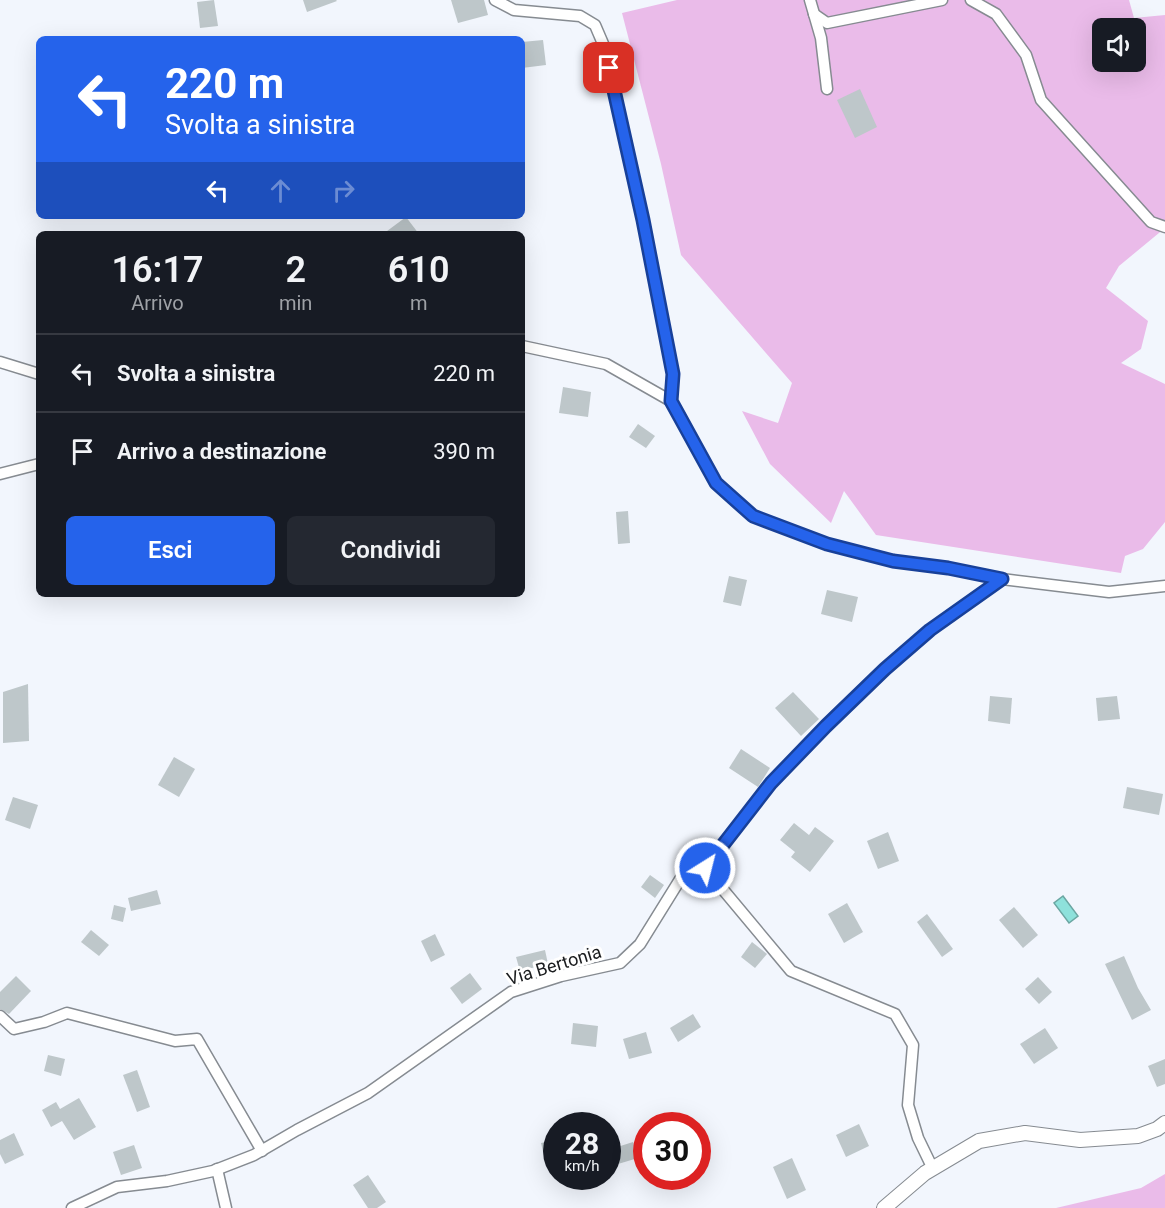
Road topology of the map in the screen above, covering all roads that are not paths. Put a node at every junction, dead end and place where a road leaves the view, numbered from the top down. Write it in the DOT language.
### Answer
graph roads {
  1 [pos="495,0"];
  2 [pos="810,0"];
  3 [pos="942,0"];
  4 [pos="971,0"];
  5 [pos="814,14"];
  6 [pos="827,89"];
  7 [pos="1165,227"];
  8 [pos="525,347"];
  9 [pos="0,362"];
  10 [pos="36,373"];
  11 [pos="671,401"];
  12 [pos="36,465"];
  13 [pos="0,474"];
  14 [pos="1002,579"];
  15 [pos="1165,586"];
  16 [pos="705,868"];
  17 [pos="0,1016"];
  18 [pos="1165,1123"];
  19 [pos="262,1151"];
  20 [pos="933,1168"];
  21 [pos="217,1169"];
  22 [pos="72,1208"];
  23 [pos="226,1208"];
  24 [pos="884,1208"];
  1 -- 11 [label="street"];
  2 -- 5 [label="street"];
  3 -- 5 [label="street"];
  4 -- 7 [label="street"];
  5 -- 6 [label="street"];
  8 -- 11 [label="street"];
  9 -- 10 [label="street"];
  11 -- 14 [label="street"];
  12 -- 13 [label="street"];
  14 -- 15 [label="street"];
  14 -- 16 [label="street"];
  16 -- 19 [label="street, Via Bertonia"];
  16 -- 20 [label="street"];
  17 -- 19 [label="street"];
  18 -- 20 [label="street"];
  19 -- 21 [label="street, Via Bertonia"];
  20 -- 24 [label="street"];
  21 -- 22 [label="street, Via Bertonia"];
  21 -- 23 [label="street"];
}
